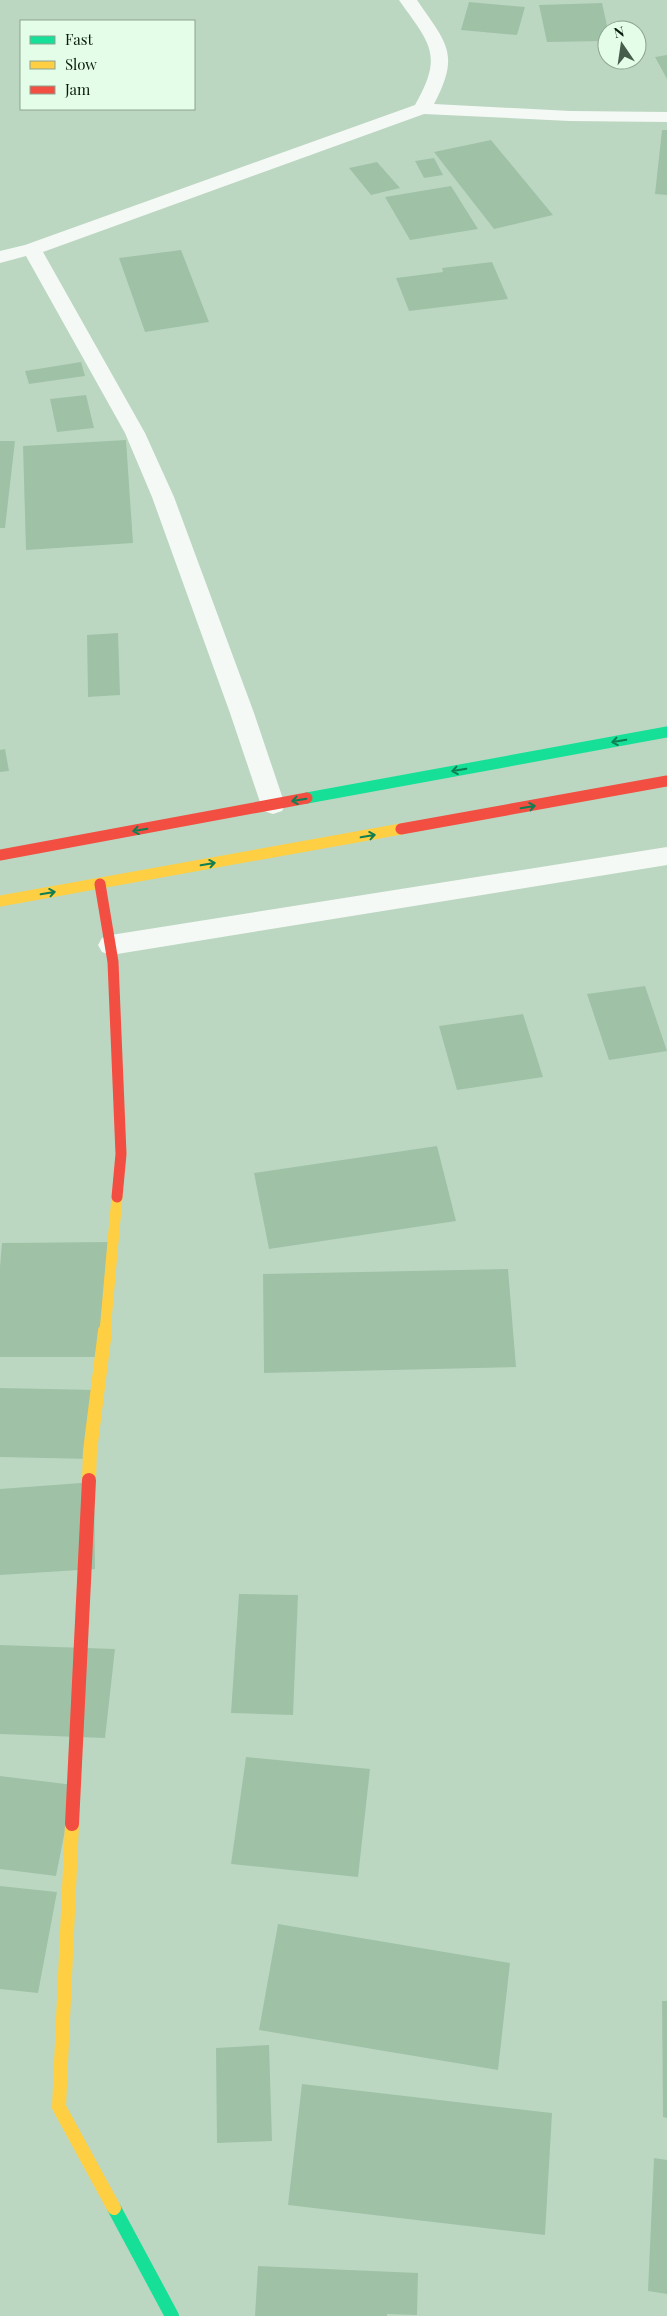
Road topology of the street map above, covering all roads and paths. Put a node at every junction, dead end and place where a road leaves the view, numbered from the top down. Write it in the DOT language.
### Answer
graph roads {
  1 [pos="408,0"];
  2 [pos="422,110"];
  3 [pos="667,117"];
  4 [pos="32,249"];
  5 [pos="0,257"];
  6 [pos="667,732"];
  7 [pos="667,781"];
  8 [pos="273,805"];
  9 [pos="0,855"];
  10 [pos="667,856"];
  11 [pos="100,884"];
  12 [pos="0,901"];
  13 [pos="111,945"];
  14 [pos="172,2316"];
  1 -- 2 [label="street"];
  2 -- 3 [label="street"];
  2 -- 4 [label="street"];
  4 -- 5 [label="street"];
  4 -- 8 [label="street"];
  6 -- 8 [label="main road, one-way"];
  11 -- 7 [label="main road, one-way"];
  8 -- 9 [label="main road, one-way"];
  10 -- 13 [label="street"];
  12 -- 11 [label="main road, one-way"];
  11 -- 13 [label="main road"];
  13 -- 14 [label="main road"];
}
